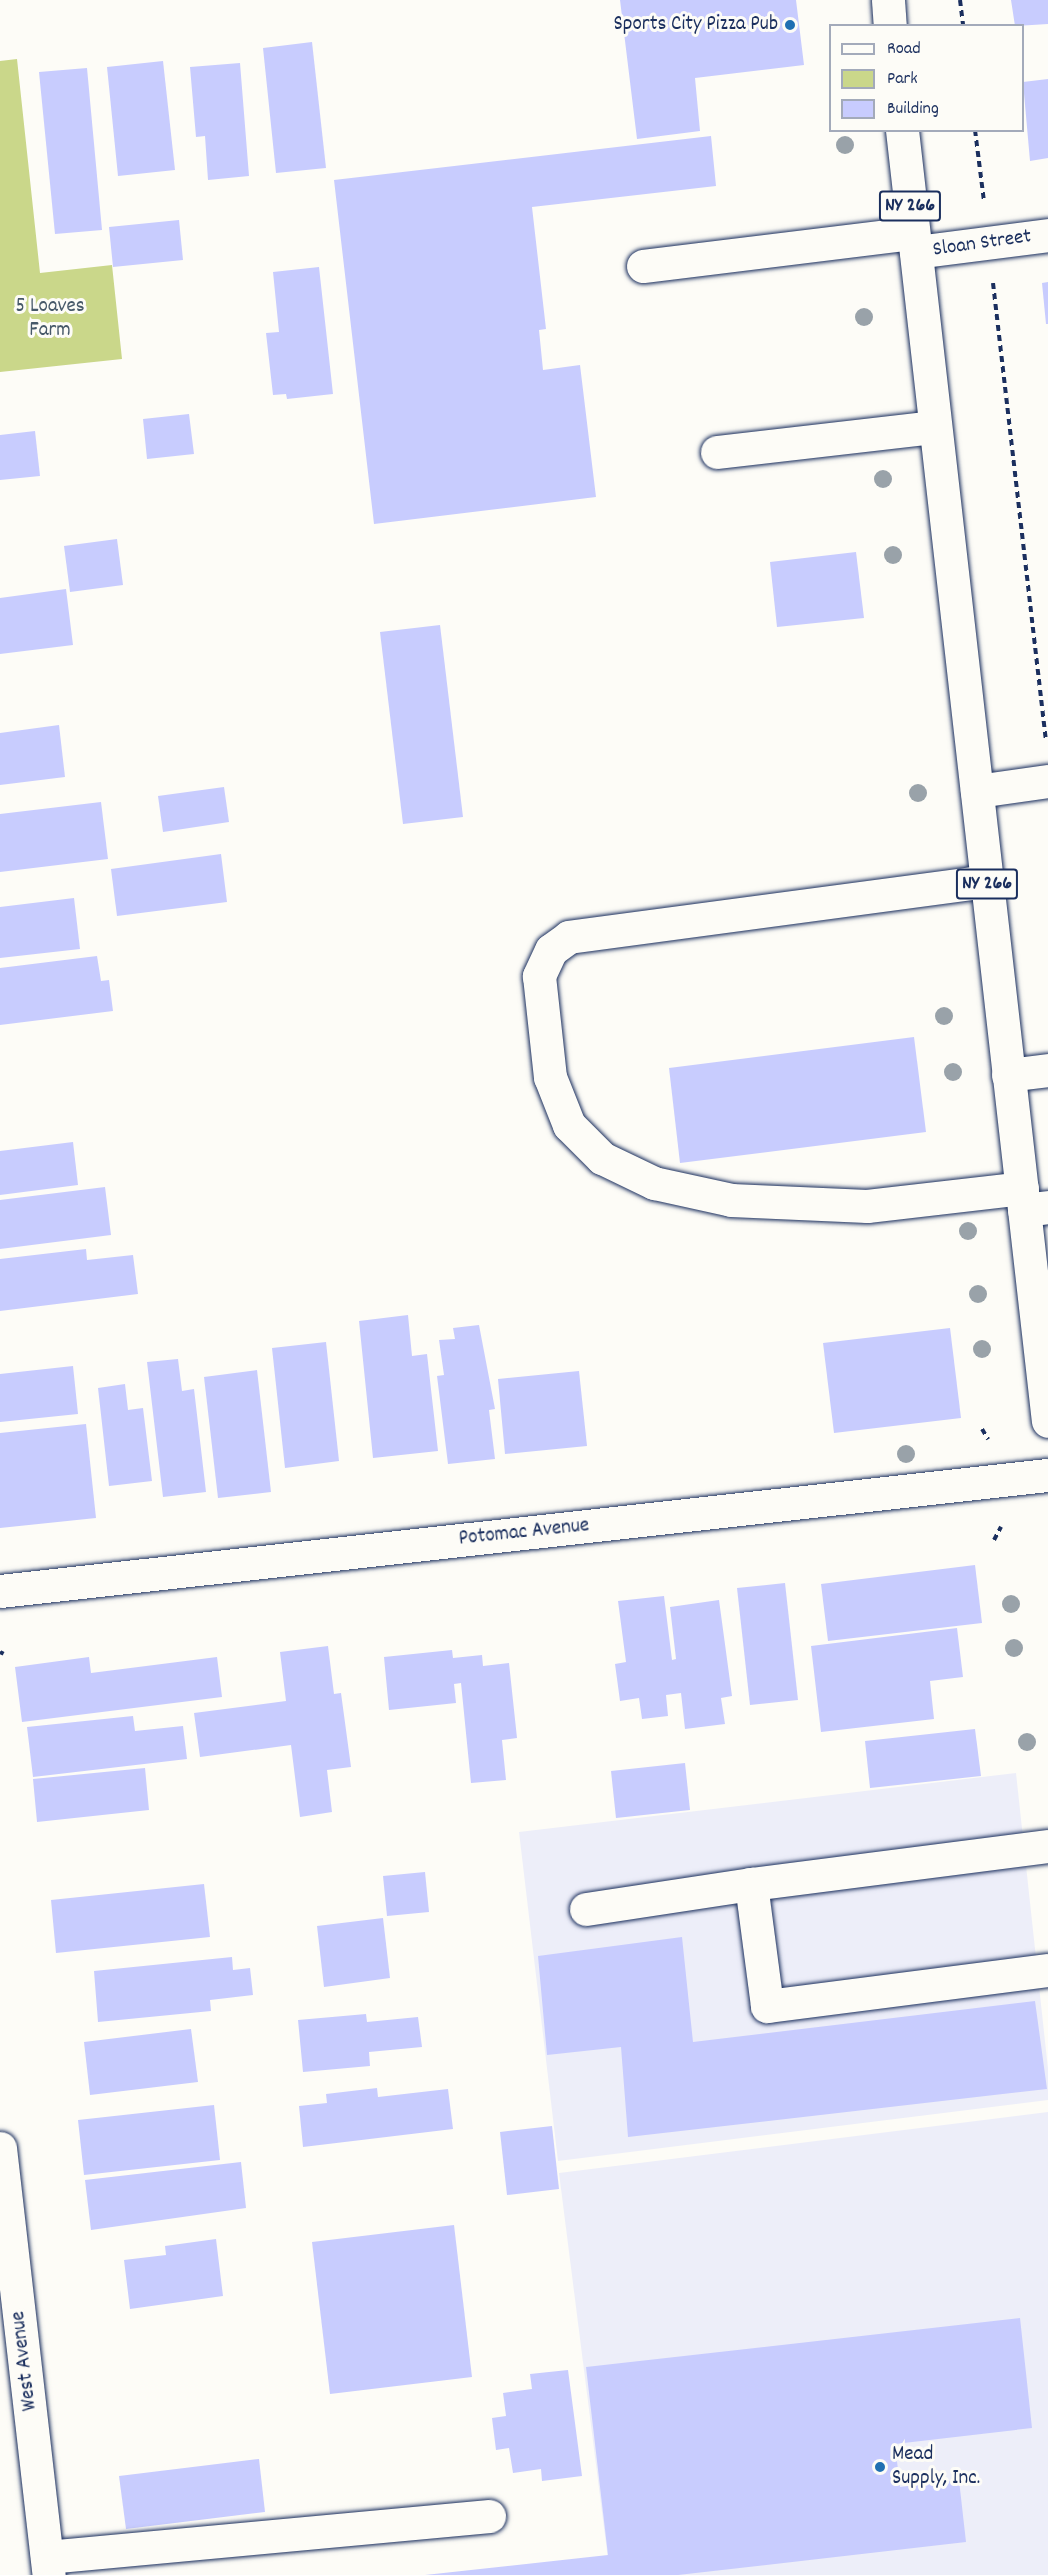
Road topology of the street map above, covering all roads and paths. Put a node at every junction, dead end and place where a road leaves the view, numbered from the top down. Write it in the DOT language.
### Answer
graph roads {
  1 [pos="888,0"];
  2 [pos="960,0"];
  3 [pos="890,24"];
  4 [pos="963,24"];
  5 [pos="902,132"];
  6 [pos="975,132"];
  7 [pos="1048,235"];
  8 [pos="915,242"];
  9 [pos="988,243"];
  10 [pos="643,266"];
  11 [pos="934,427"];
  12 [pos="717,452"];
  13 [pos="1047,749"];
  14 [pos="1048,781"];
  15 [pos="977,791"];
  16 [pos="987,881"];
  17 [pos="1048,1070"];
  18 [pos="1008,1075"];
  19 [pos="1031,1201"];
  20 [pos="1045,1368"];
  21 [pos="1048,1421"];
  22 [pos="1048,1475"];
  23 [pos="1001,1527"];
  24 [pos="994,1540"];
  25 [pos="0,1591"];
  26 [pos="1048,1846"];
  27 [pos="751,1884"];
  28 [pos="586,1909"];
  29 [pos="1048,1970"];
  30 [pos="0,2148"];
  31 [pos="489,2516"];
  32 [pos="48,2566"];
  1 -- 3 [label="street"];
  2 -- 4 [label="path"];
  5 -- 8 [label="street, NY 266"];
  6 -- 9 [label="path"];
  7 -- 9 [label="street, Sloan Street"];
  8 -- 9 [label="street, Sloan Street"];
  8 -- 10 [label="street, Sloan Street"];
  8 -- 11 [label="street, NY 266"];
  9 -- 13 [label="path"];
  11 -- 12 [label="street"];
  11 -- 15 [label="street, NY 266"];
  14 -- 15 [label="street"];
  15 -- 16 [label="street, NY 266"];
  16 -- 18 [label="street, NY 266"];
  16 -- 19 [label="street"];
  17 -- 18 [label="street"];
  18 -- 19 [label="street, NY 266"];
  19 -- 20 [label="street, NY 266"];
  20 -- 21 [label="street, NY 266"];
  22 -- 25 [label="street, Potomac Avenue"];
  23 -- 24 [label="path"];
  26 -- 27 [label="street"];
  27 -- 28 [label="street"];
  27 -- 29 [label="street"];
  30 -- 32 [label="street, West Avenue"];
  31 -- 32 [label="street"];
}
